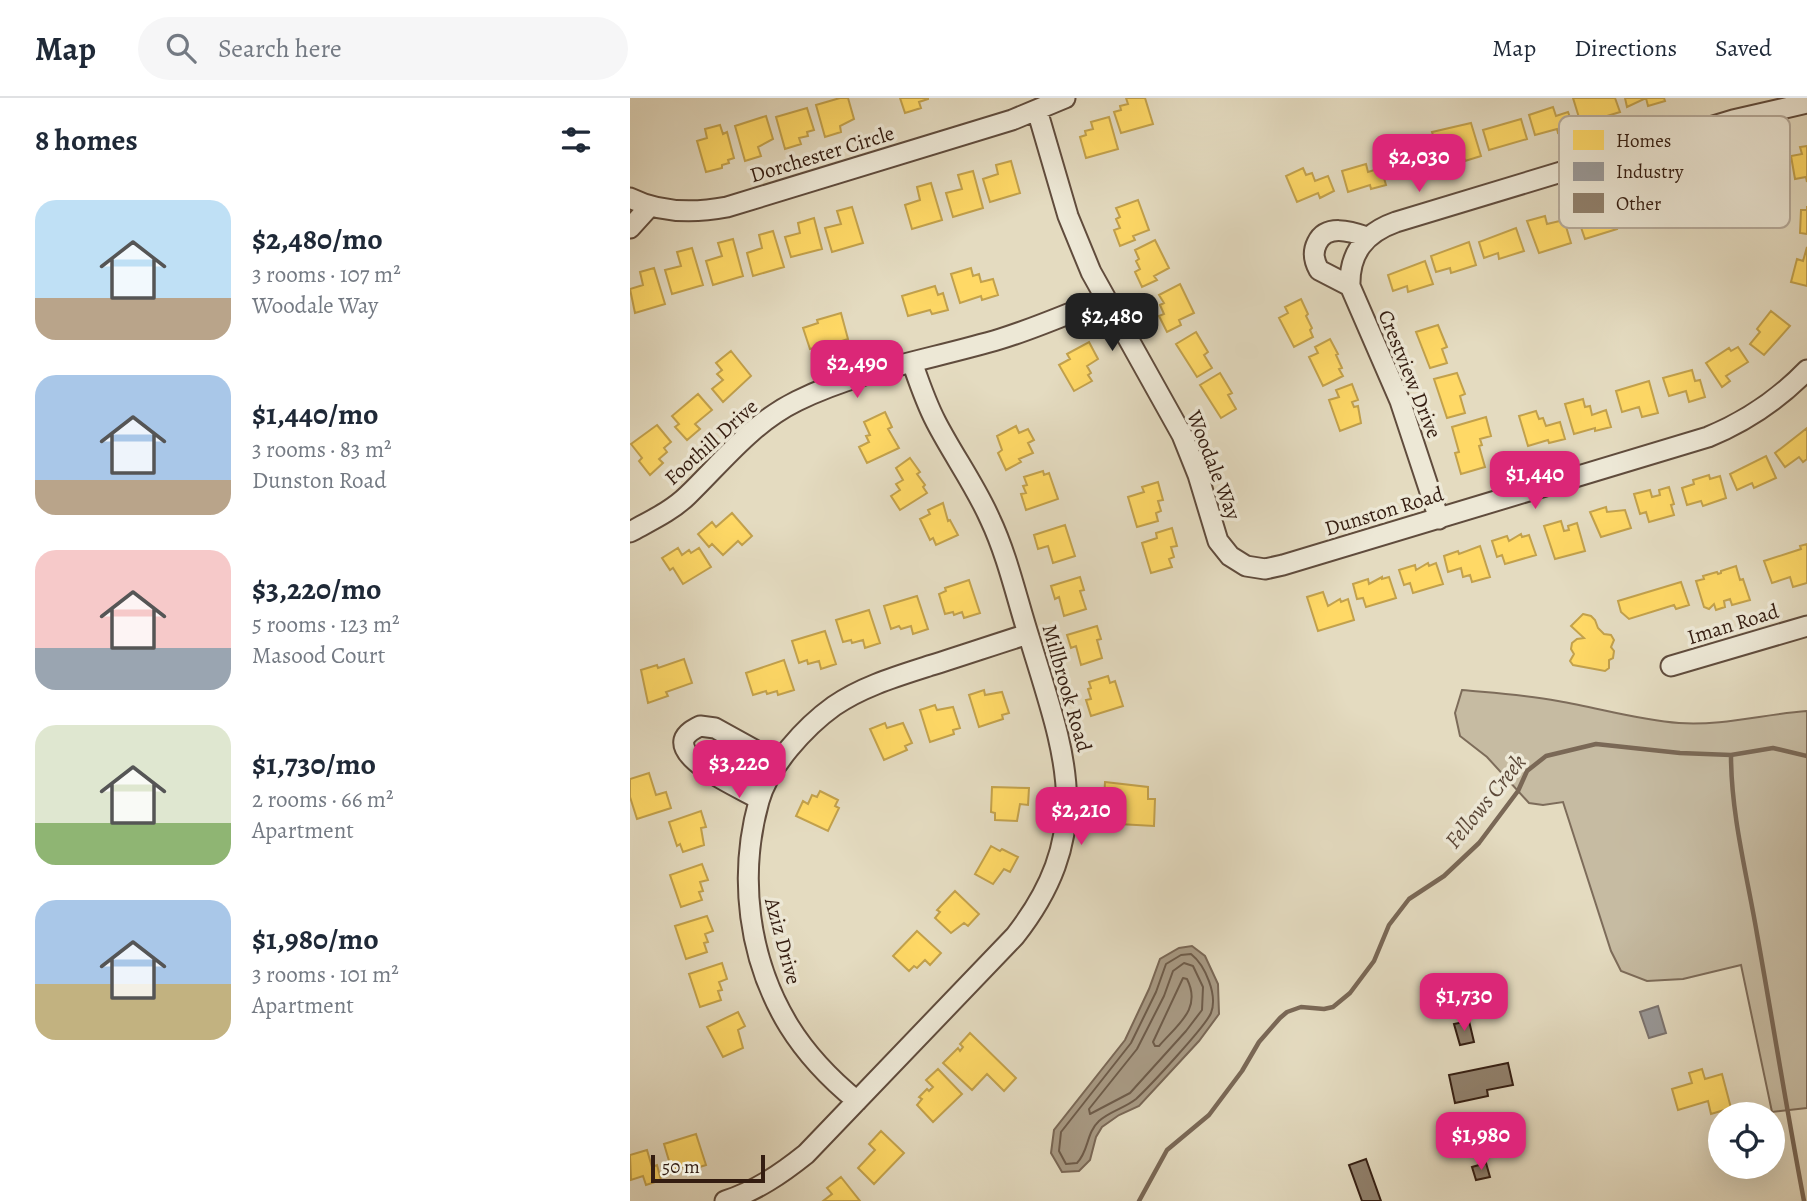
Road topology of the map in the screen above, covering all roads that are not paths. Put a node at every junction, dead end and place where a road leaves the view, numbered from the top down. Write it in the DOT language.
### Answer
graph roads {
  1 [pos="1065,98"];
  2 [pos="1807,103"];
  3 [pos="1037,110"];
  4 [pos="1750,116"];
  5 [pos="1559,173"];
  6 [pos="630,198"];
  7 [pos="650,206"];
  8 [pos="630,228"];
  9 [pos="1367,237"];
  10 [pos="1350,286"];
  11 [pos="1105,299"];
  12 [pos="912,362"];
  13 [pos="1807,370"];
  14 [pos="1439,519"];
  15 [pos="630,532"];
  16 [pos="1238,562"];
  17 [pos="1807,626"];
  18 [pos="1028,634"];
  19 [pos="1671,666"];
  20 [pos="778,763"];
  21 [pos="759,799"];
  22 [pos="857,1101"];
  23 [pos="725,1201"];
  1 -- 3 [label="street, Dorchester Circle"];
  2 -- 4 [label="street"];
  3 -- 7 [label="street, Dorchester Circle"];
  3 -- 11 [label="street, Woodale Way"];
  5 -- 9 [label="street"];
  6 -- 7 [label="street, Dorchester Circle"];
  7 -- 8 [label="street"];
  9 -- 10 [label="street"];
  9 -- 10 [label="street"];
  10 -- 14 [label="street, Crestview Drive"];
  11 -- 12 [label="street, Foothill Drive"];
  11 -- 16 [label="street, Woodale Way"];
  12 -- 15 [label="street, Foothill Drive"];
  12 -- 18 [label="street, Millbrook Road"];
  13 -- 14 [label="street, Dunston Road"];
  14 -- 16 [label="street, Dunston Road"];
  17 -- 19 [label="street, Iman Road"];
  18 -- 20 [label="street, Aziz Drive"];
  18 -- 22 [label="street, Millbrook Road"];
  20 -- 21 [label="street, Aziz Drive"];
  20 -- 21 [label="street"];
  21 -- 22 [label="street, Aziz Drive"];
  22 -- 23 [label="street, Millbrook Road"];
}
